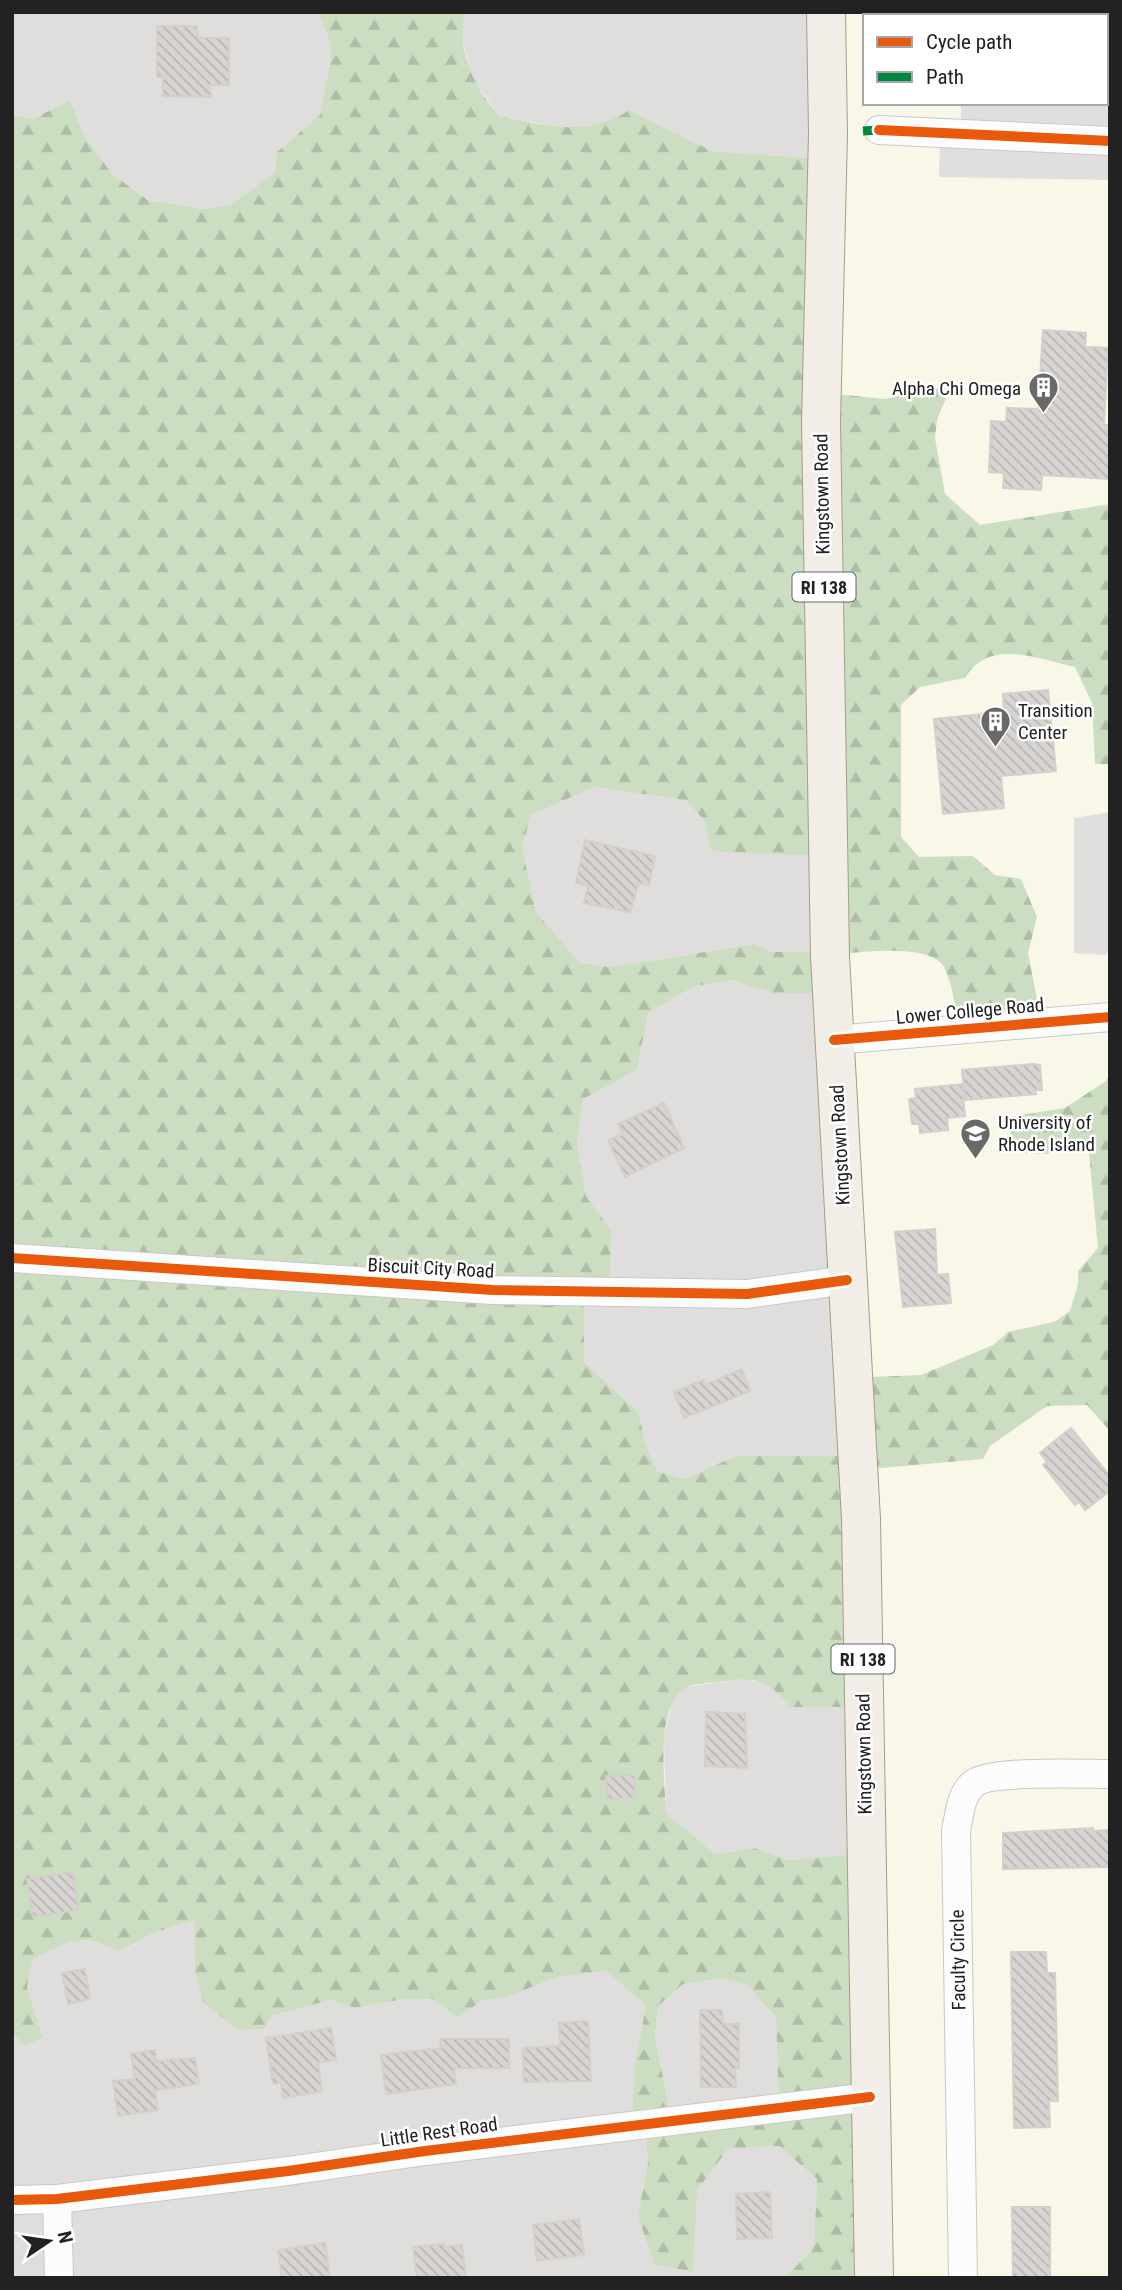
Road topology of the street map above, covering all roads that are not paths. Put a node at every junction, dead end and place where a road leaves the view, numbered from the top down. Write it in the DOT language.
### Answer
graph roads {
  1 [pos="826,12"];
  2 [pos="879,130"];
  3 [pos="1110,141"];
  4 [pos="1110,1017"];
  5 [pos="834,1040"];
  6 [pos="12,1258"];
  7 [pos="848,1280"];
  8 [pos="1110,1774"];
  9 [pos="870,2097"];
  10 [pos="57,2199"];
  11 [pos="12,2200"];
  12 [pos="59,2278"];
  13 [pos="874,2278"];
  14 [pos="963,2278"];
  1 -- 5 [label="main road, Kingstown Road / RI 138"];
  2 -- 3 [label="street"];
  4 -- 5 [label="street, Lower College Road"];
  5 -- 7 [label="main road, Kingstown Road / RI 138"];
  6 -- 7 [label="street, Biscuit City Road"];
  7 -- 9 [label="main road, Kingstown Road / RI 138"];
  8 -- 14 [label="street, Faculty Circle"];
  9 -- 10 [label="street, Little Rest Road"];
  9 -- 13 [label="main road, Kingstown Road / RI 138"];
  10 -- 11 [label="street, Little Rest Road"];
  10 -- 12 [label="street"];
}
